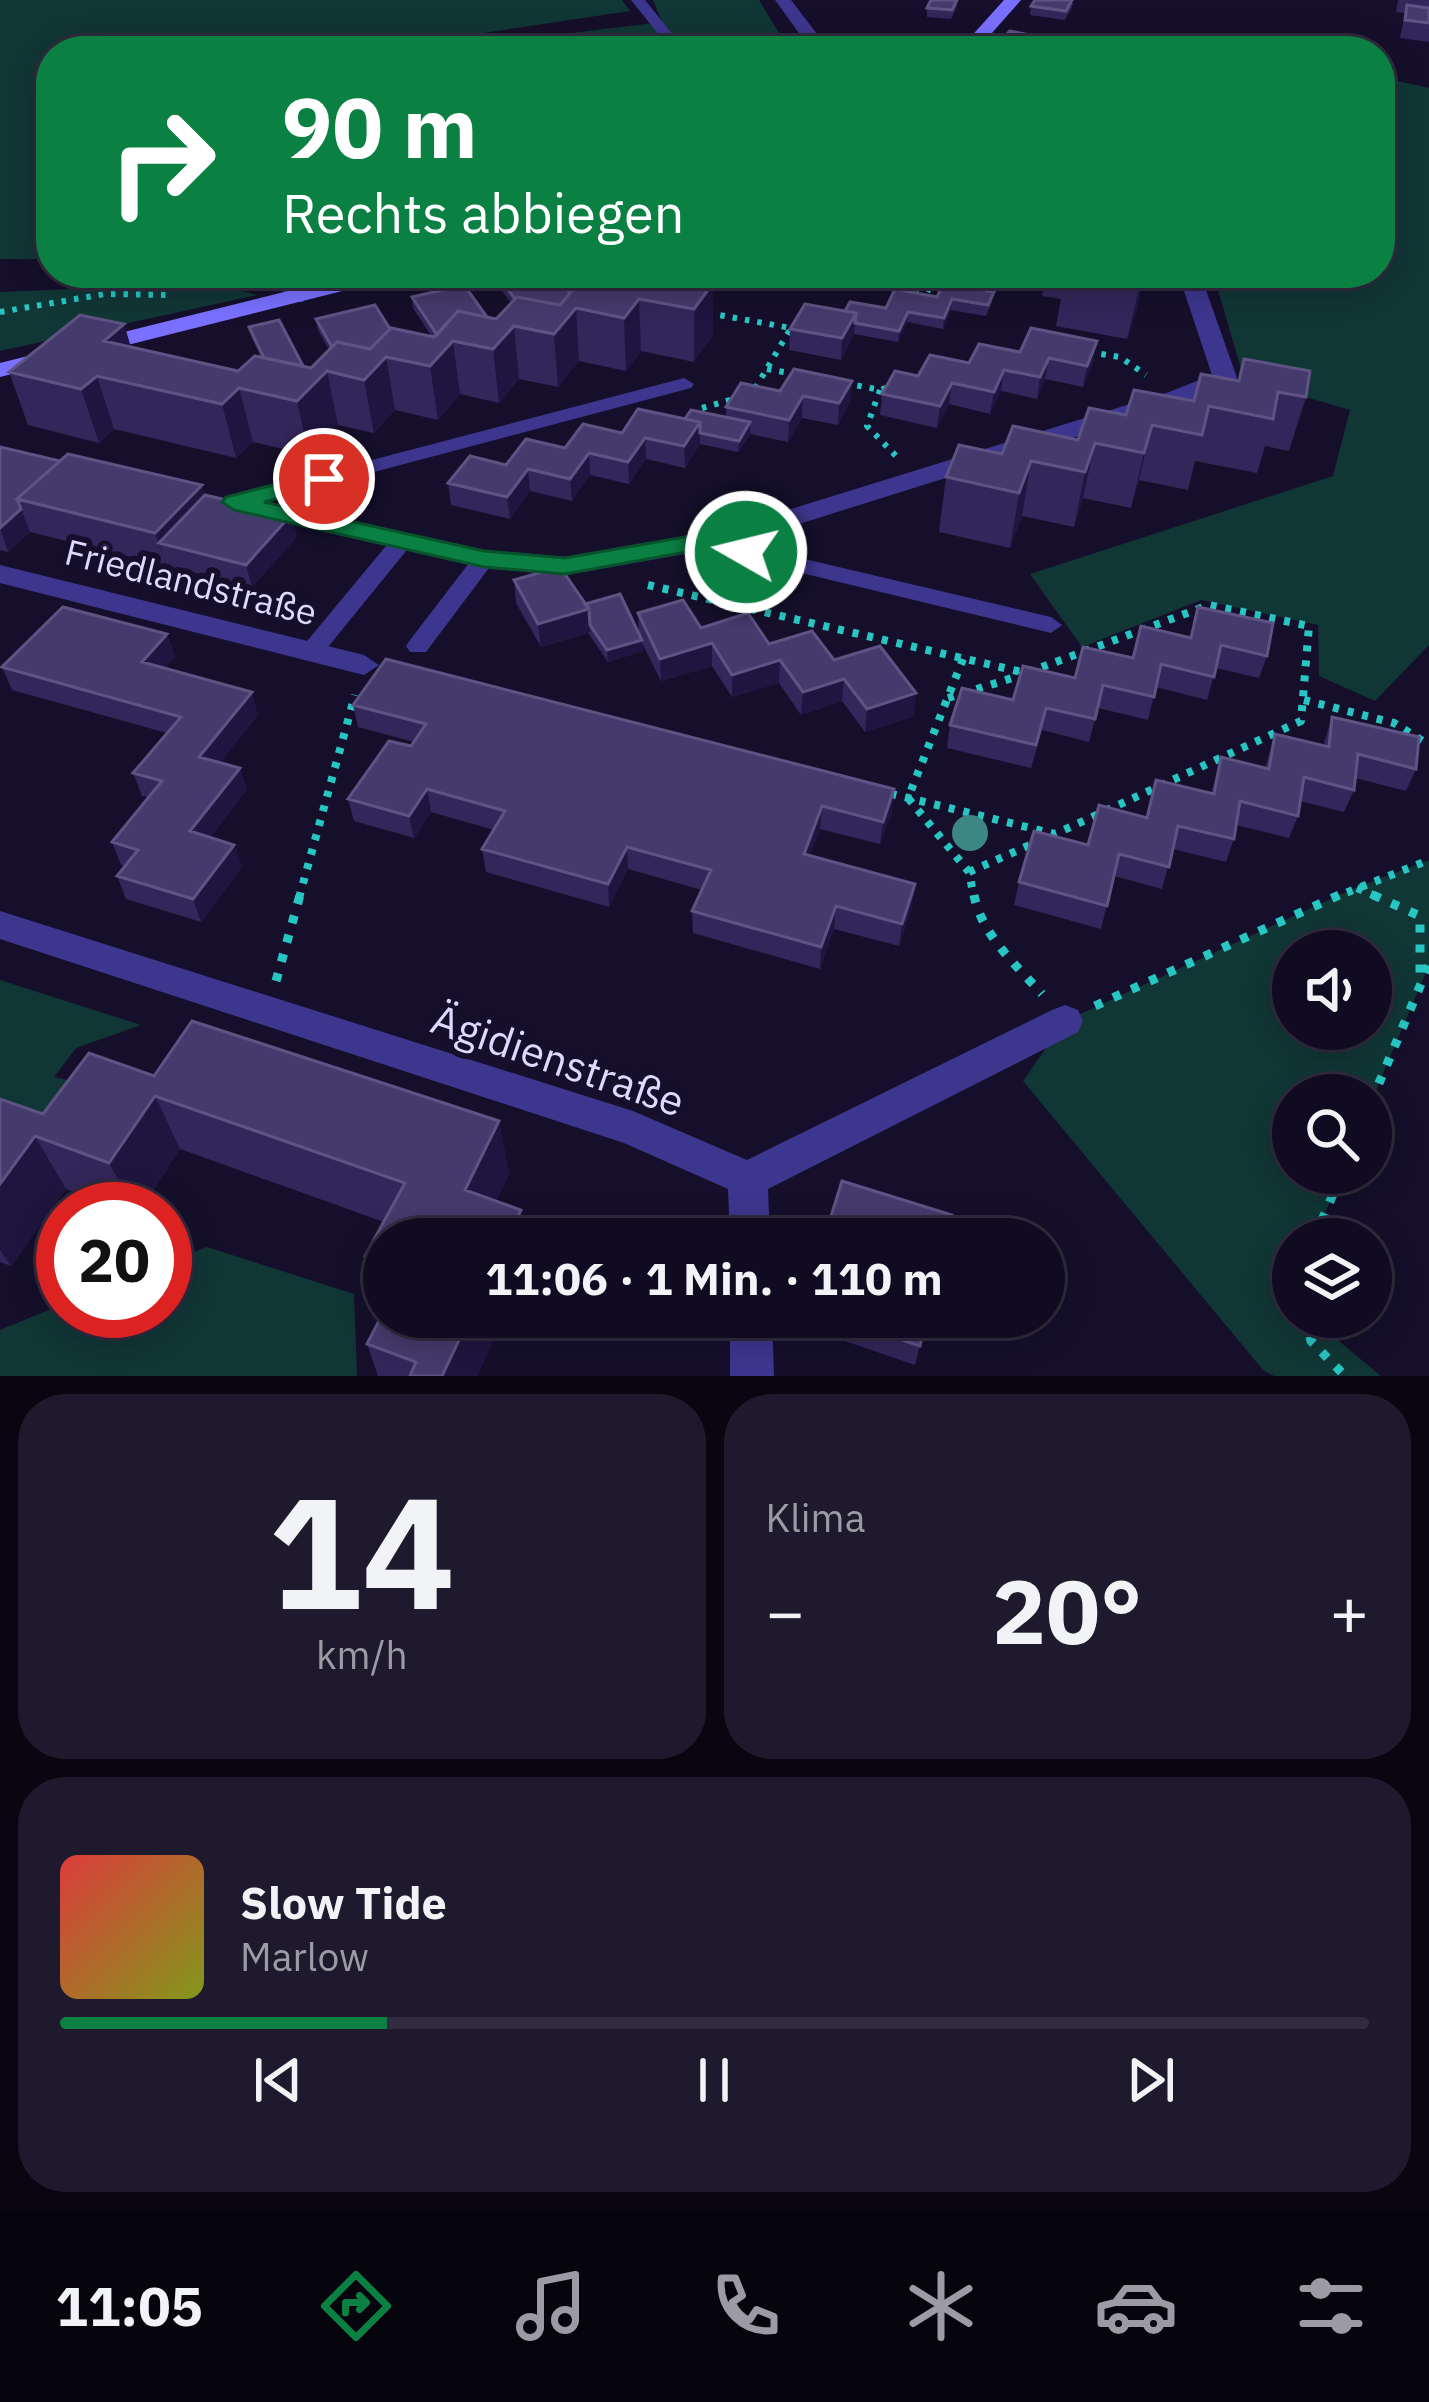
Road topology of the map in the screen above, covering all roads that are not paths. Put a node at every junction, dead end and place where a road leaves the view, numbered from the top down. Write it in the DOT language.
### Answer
graph roads {
  1 [pos="638,0"];
  2 [pos="783,0"];
  3 [pos="1012,0"];
  4 [pos="667,36"];
  5 [pos="810,36"];
  6 [pos="980,36"];
  7 [pos="293,288"];
  8 [pos="329,288"];
  9 [pos="1194,288"];
  10 [pos="295,297"];
  11 [pos="0,370"];
  12 [pos="684,384"];
  13 [pos="223,500"];
  14 [pos="403,540"];
  15 [pos="702,542"];
  16 [pos="484,559"];
  17 [pos="0,574"];
  18 [pos="1051,625"];
  19 [pos="418,646"];
  20 [pos="310,652"];
  21 [pos="364,665"];
  22 [pos="0,925"];
  23 [pos="1065,1021"];
  24 [pos="748,1179"];
  25 [pos="749,1218"];
  26 [pos="751,1338"];
  27 [pos="752,1376"];
  1 -- 4 [label="lane"];
  2 -- 5 [label="street"];
  3 -- 6 [label="street"];
  7 -- 10 [label="street"];
  8 -- 10 [label="street"];
  9 -- 15 [label="street"];
  10 -- 11 [label="street"];
  12 -- 13 [label="lane"];
  13 -- 14 [label="street"];
  14 -- 16 [label="street"];
  14 -- 20 [label="lane"];
  15 -- 16 [label="street"];
  15 -- 18 [label="lane"];
  16 -- 19 [label="lane"];
  17 -- 20 [label="street, Friedlandstraße"];
  20 -- 21 [label="street, Friedlandstraße"];
  22 -- 24 [label="street, Ägidienstraße"];
  23 -- 24 [label="street"];
  24 -- 25 [label="street"];
  26 -- 27 [label="street"];
}
